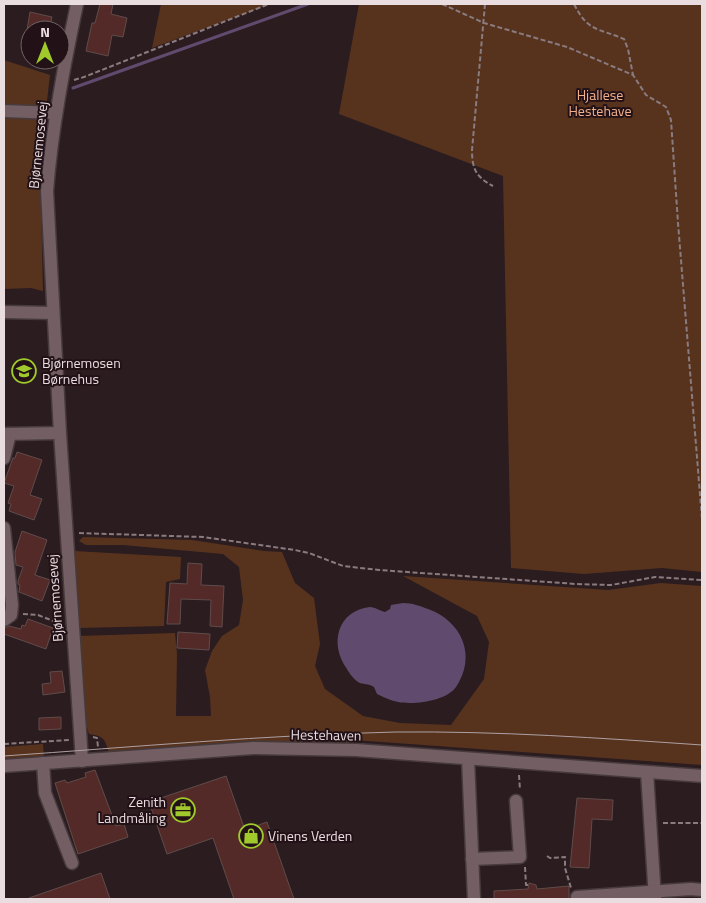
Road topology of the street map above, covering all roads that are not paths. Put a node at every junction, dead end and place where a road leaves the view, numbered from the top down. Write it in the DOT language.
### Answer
graph roads {
  1 [pos="76,4"];
  2 [pos="4,111"];
  3 [pos="55,113"];
  4 [pos="4,312"];
  5 [pos="53,313"];
  6 [pos="60,433"];
  7 [pos="7,434"];
  8 [pos="4,458"];
  9 [pos="4,528"];
  10 [pos="7,618"];
  11 [pos="468,759"];
  12 [pos="82,761"];
  13 [pos="43,763"];
  14 [pos="4,766"];
  15 [pos="647,772"];
  16 [pos="702,776"];
  17 [pos="516,801"];
  18 [pos="472,859"];
  19 [pos="72,863"];
  20 [pos="702,890"];
  21 [pos="655,896"];
  22 [pos="577,897"];
  23 [pos="474,899"];
  1 -- 3 [label="street, Bjørnemosevej"];
  2 -- 3 [label="street"];
  3 -- 5 [label="street, Bjørnemosevej"];
  4 -- 5 [label="street"];
  5 -- 6 [label="street, Bjørnemosevej"];
  6 -- 7 [label="street"];
  6 -- 12 [label="street, Bjørnemosevej"];
  7 -- 8 [label="street"];
  9 -- 10 [label="street"];
  11 -- 12 [label="street, Hestehaven"];
  11 -- 15 [label="street, Hestehaven"];
  11 -- 18 [label="street"];
  12 -- 13 [label="street, Hestehaven"];
  13 -- 14 [label="street, Hestehaven"];
  13 -- 19 [label="street"];
  15 -- 16 [label="street, Hestehaven"];
  15 -- 21 [label="street"];
  17 -- 18 [label="street"];
  18 -- 23 [label="street"];
  20 -- 21 [label="street"];
  21 -- 22 [label="street"];
}
